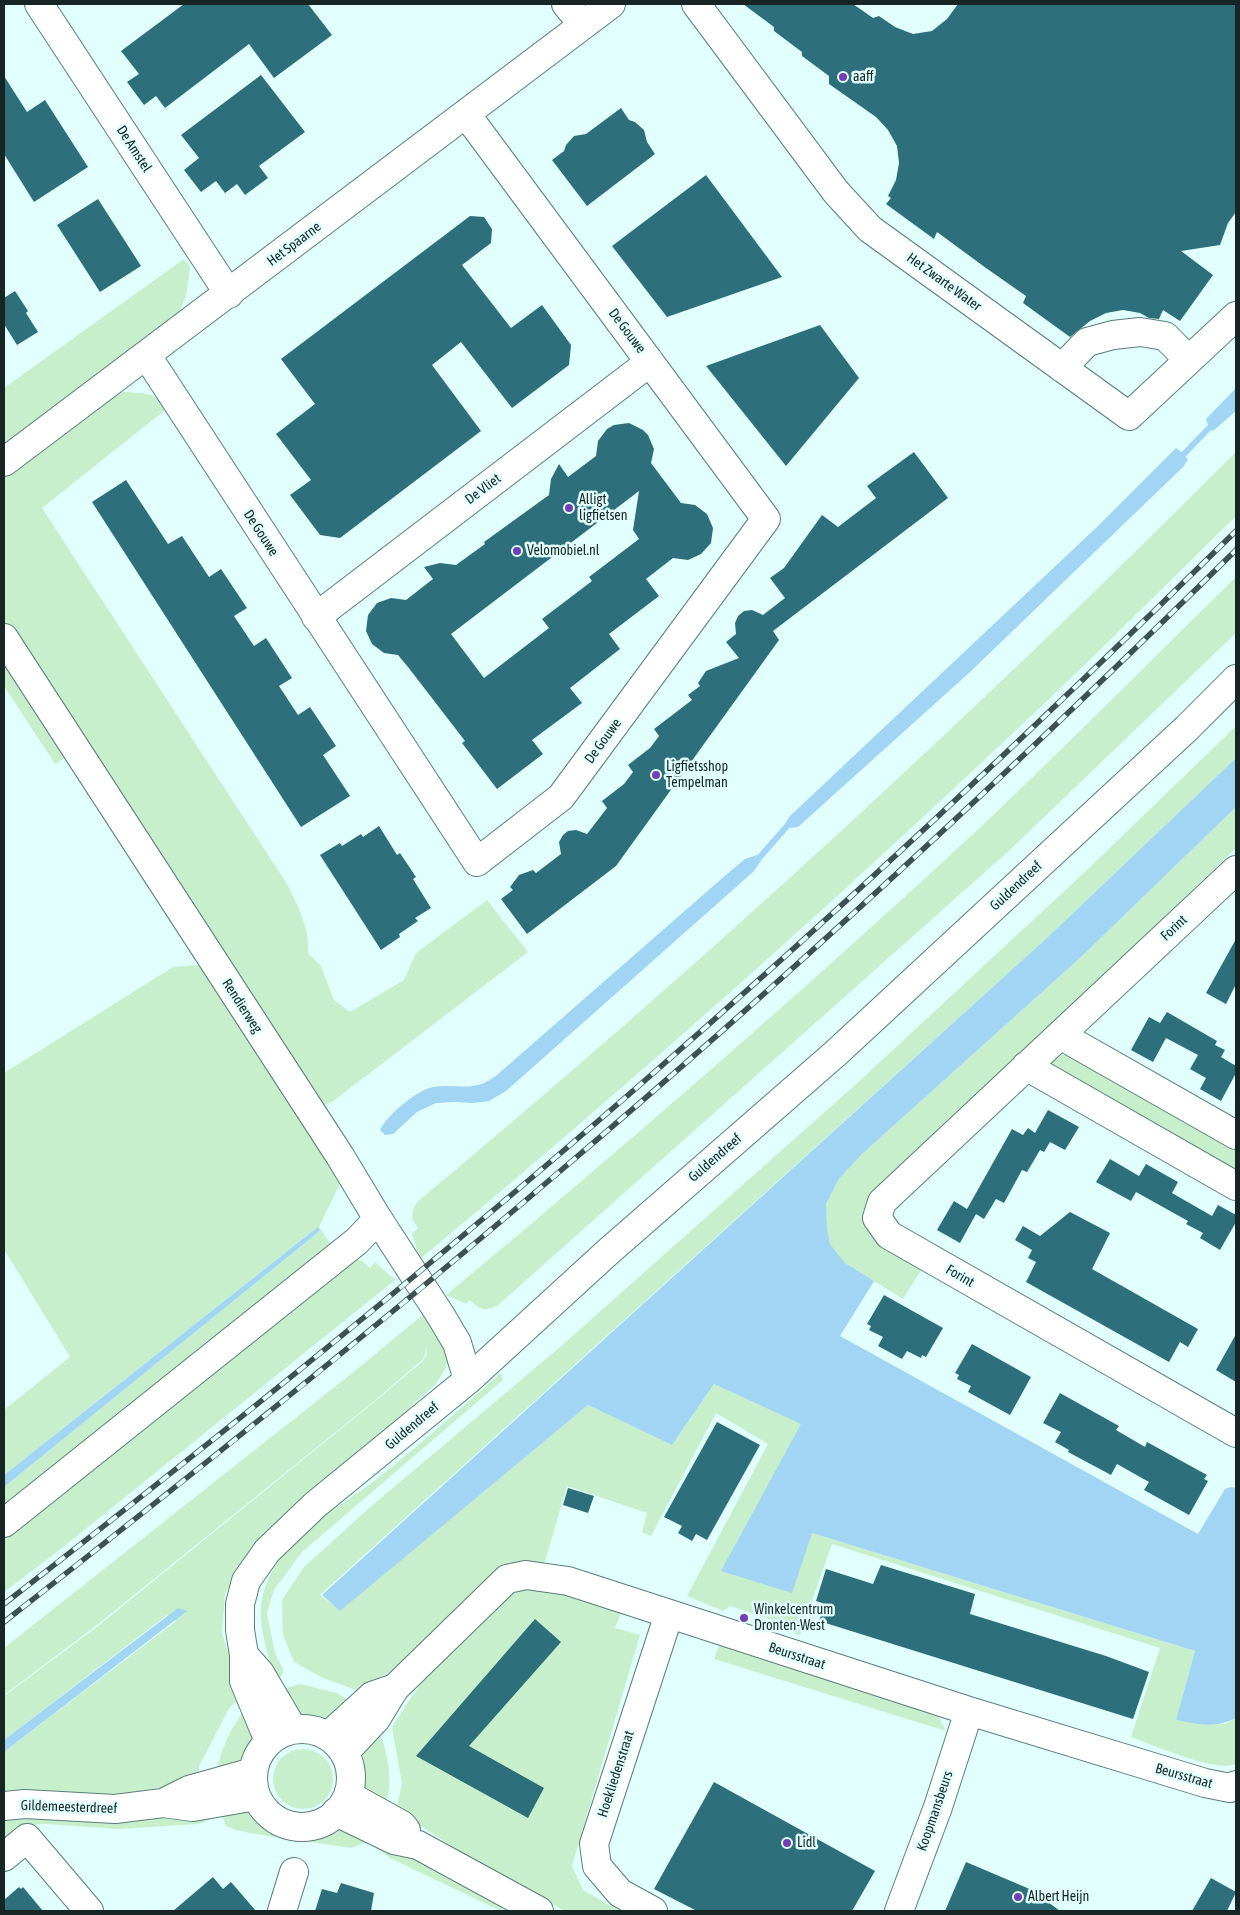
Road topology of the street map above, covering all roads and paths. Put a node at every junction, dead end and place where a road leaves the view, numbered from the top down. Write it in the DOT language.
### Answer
graph roads {
  1 [pos="39,4"];
  2 [pos="566,4"];
  3 [pos="611,4"];
  4 [pos="696,4"];
  5 [pos="583,25"];
  6 [pos="466,114"];
  7 [pos="229,294"];
  8 [pos="1236,316"];
  9 [pos="147,356"];
  10 [pos="1189,360"];
  11 [pos="650,362"];
  12 [pos="1062,368"];
  13 [pos="4,462"];
  14 [pos="316,617"];
  15 [pos="4,638"];
  16 [pos="1236,678"];
  17 [pos="1232,882"];
  18 [pos="1060,1035"];
  19 [pos="1026,1066"];
  20 [pos="1236,1135"];
  21 [pos="1236,1186"];
  22 [pos="378,1219"];
  23 [pos="468,1380"];
  24 [pos="1236,1433"];
  25 [pos="4,1523"];
  26 [pos="668,1614"];
  27 [pos="969,1711"];
  28 [pos="281,1735"];
  29 [pos="336,1745"];
  30 [pos="255,1784"];
  31 [pos="1236,1785"];
  32 [pos="342,1803"];
  33 [pos="4,1806"];
  34 [pos="4,1857"];
  35 [pos="294,1872"];
  36 [pos="89,1911"];
  37 [pos="282,1911"];
  38 [pos="538,1911"];
  39 [pos="653,1911"];
  40 [pos="899,1911"];
  1 -- 7 [label="street, De Amstel"];
  2 -- 5 [label="street"];
  3 -- 5 [label="street, Het Spaarne"];
  4 -- 12 [label="street, Het Zwarte Water"];
  5 -- 6 [label="street, Het Spaarne"];
  6 -- 7 [label="street, Het Spaarne"];
  6 -- 11 [label="street, De Gouwe"];
  7 -- 9 [label="street, Het Spaarne"];
  8 -- 10 [label="street, Het Zwarte Water"];
  9 -- 13 [label="street, Het Spaarne"];
  9 -- 14 [label="street, De Gouwe"];
  10 -- 12 [label="street"];
  10 -- 12 [label="street, Het Zwarte Water"];
  11 -- 14 [label="street, De Vliet"];
  11 -- 14 [label="street, De Gouwe"];
  15 -- 22 [label="street, Rendierweg"];
  16 -- 23 [label="street, Guldendreef"];
  17 -- 18 [label="street, Forint"];
  18 -- 19 [label="street, Forint"];
  18 -- 20 [label="street"];
  19 -- 21 [label="street"];
  19 -- 24 [label="street, Forint"];
  22 -- 23 [label="street, Rendierweg"];
  22 -- 25 [label="street"];
  23 -- 28 [label="street, Guldendreef"];
  26 -- 27 [label="street, Beursstraat"];
  26 -- 29 [label="street, Beursstraat"];
  26 -- 39 [label="street, Hoekliedenstraat"];
  27 -- 31 [label="street, Beursstraat"];
  27 -- 40 [label="street, Koopmansbeurs"];
  28 -- 29 [label="street"];
  28 -- 30 [label="street"];
  29 -- 32 [label="street"];
  30 -- 32 [label="street"];
  30 -- 33 [label="street, Gildemeesterdreef"];
  32 -- 38 [label="street"];
  34 -- 36 [label="street"];
  35 -- 37 [label="street"];
}
